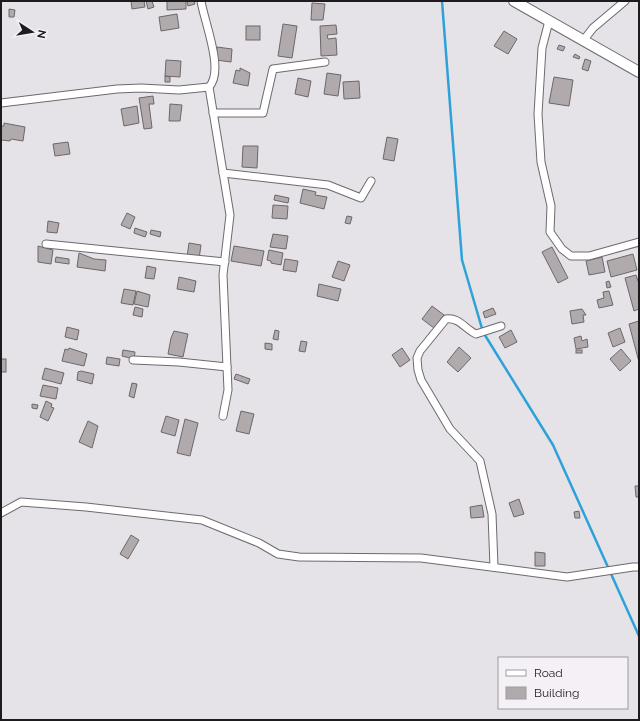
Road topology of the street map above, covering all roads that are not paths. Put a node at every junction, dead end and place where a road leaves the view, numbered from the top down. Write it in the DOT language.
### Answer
graph roads {
  1 [pos="201,1"];
  2 [pos="514,1"];
  3 [pos="626,1"];
  4 [pos="549,21"];
  5 [pos="583,41"];
  6 [pos="325,62"];
  7 [pos="639,72"];
  8 [pos="209,87"];
  9 [pos="1,104"];
  10 [pos="213,113"];
  11 [pos="223,173"];
  12 [pos="371,181"];
  13 [pos="639,242"];
  14 [pos="46,244"];
  15 [pos="225,262"];
  16 [pos="501,326"];
  17 [pos="133,360"];
  18 [pos="227,367"];
  19 [pos="223,416"];
  20 [pos="1,513"];
  21 [pos="494,567"];
  22 [pos="639,567"];
  1 -- 8 [label="street"];
  2 -- 4 [label="main road"];
  3 -- 5 [label="street"];
  4 -- 5 [label="main road"];
  4 -- 13 [label="street"];
  5 -- 7 [label="main road"];
  6 -- 10 [label="street"];
  8 -- 9 [label="street"];
  8 -- 10 [label="street"];
  10 -- 11 [label="street"];
  11 -- 12 [label="street"];
  11 -- 15 [label="street"];
  14 -- 15 [label="street"];
  15 -- 18 [label="street"];
  16 -- 21 [label="street"];
  17 -- 18 [label="street"];
  18 -- 19 [label="street"];
  20 -- 21 [label="street"];
  21 -- 22 [label="street"];
}
